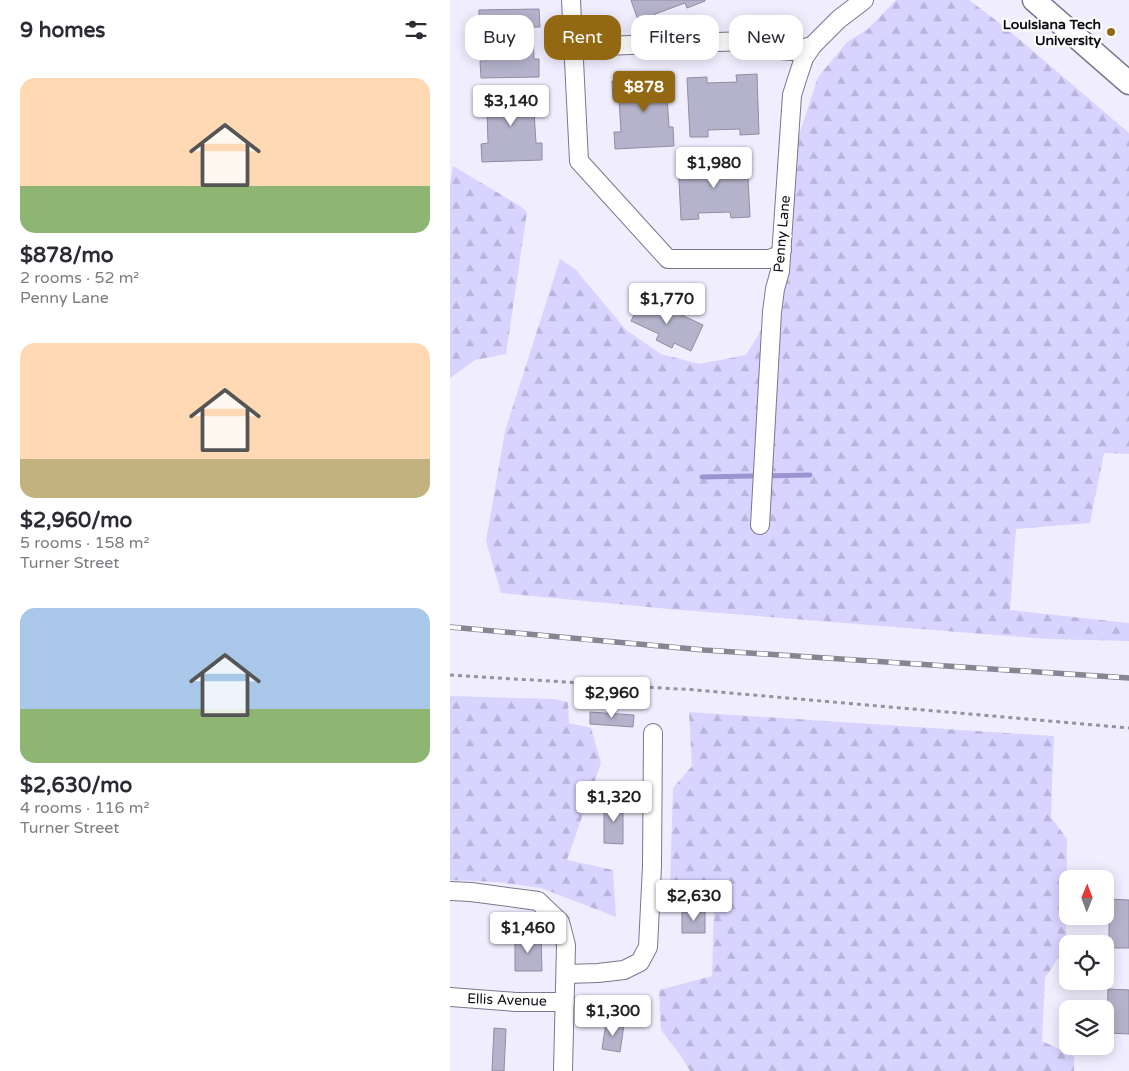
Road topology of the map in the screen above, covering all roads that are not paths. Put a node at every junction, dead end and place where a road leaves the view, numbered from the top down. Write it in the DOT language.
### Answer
graph roads {
  1 [pos="571,0"];
  2 [pos="864,0"];
  3 [pos="1034,0"];
  4 [pos="572,15"];
  5 [pos="621,45"];
  6 [pos="812,46"];
  7 [pos="574,60"];
  8 [pos="1129,83"];
  9 [pos="782,250"];
  10 [pos="760,525"];
  11 [pos="653,733"];
  12 [pos="450,891"];
  13 [pos="566,974"];
  14 [pos="450,997"];
  15 [pos="565,1002"];
  16 [pos="563,1071"];
  1 -- 4 [label="street"];
  2 -- 6 [label="street, Penny Lane"];
  3 -- 8 [label="main road"];
  5 -- 6 [label="street"];
  6 -- 9 [label="street, Penny Lane"];
  7 -- 9 [label="street"];
  9 -- 10 [label="street, Penny Lane"];
  11 -- 13 [label="street"];
  12 -- 13 [label="street"];
  13 -- 15 [label="street"];
  14 -- 15 [label="street, Ellis Avenue"];
  15 -- 16 [label="street"];
}
